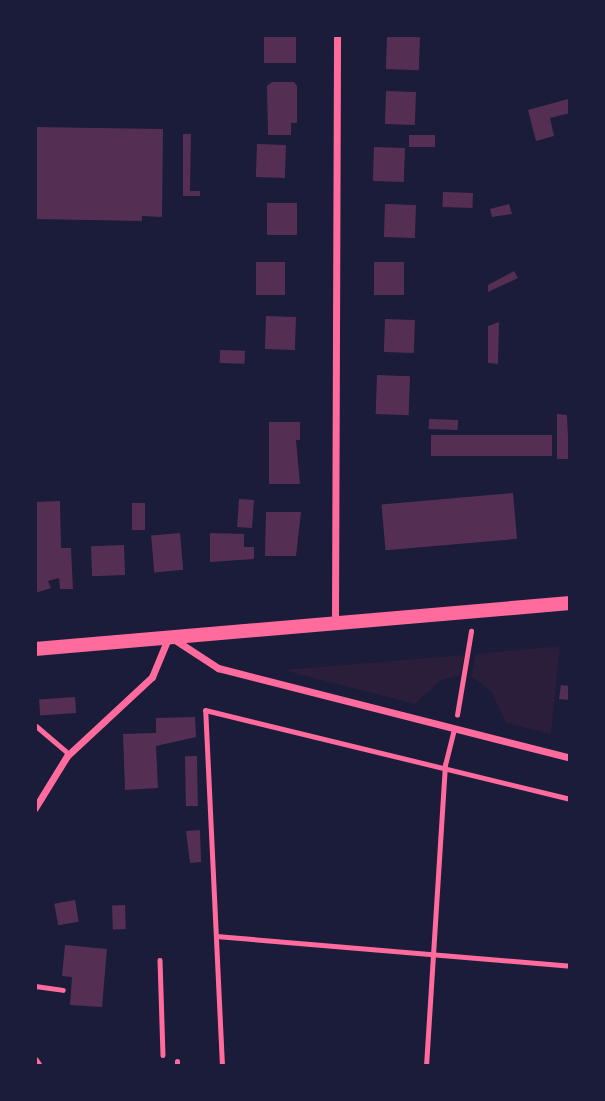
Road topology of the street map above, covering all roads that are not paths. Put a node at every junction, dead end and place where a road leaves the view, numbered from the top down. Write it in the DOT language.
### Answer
graph roads {
  1 [pos="337,35"];
  2 [pos="570,603"];
  3 [pos="335,621"];
  4 [pos="169,636"];
  5 [pos="35,649"];
  6 [pos="36,726"];
  7 [pos="454,729"];
  8 [pos="69,754"];
  9 [pos="570,758"];
  10 [pos="445,765"];
  11 [pos="570,799"];
  12 [pos="35,808"];
  13 [pos="216,936"];
  14 [pos="436,955"];
  15 [pos="570,966"];
  16 [pos="35,986"];
  17 [pos="64,990"];
  18 [pos="35,1060"];
  19 [pos="39,1066"];
  20 [pos="222,1066"];
  21 [pos="426,1066"];
  1 -- 3 [label="street"];
  2 -- 3 [label="main road"];
  3 -- 4 [label="main road"];
  4 -- 5 [label="main road"];
  4 -- 7 [label="street"];
  4 -- 8 [label="street"];
  6 -- 8 [label="lane"];
  7 -- 9 [label="street"];
  7 -- 10 [label="lane"];
  8 -- 12 [label="street"];
  10 -- 11 [label="lane"];
  10 -- 13 [label="lane"];
  10 -- 14 [label="lane"];
  13 -- 14 [label="lane"];
  13 -- 20 [label="lane"];
  14 -- 15 [label="lane"];
  14 -- 21 [label="lane"];
  16 -- 17 [label="lane"];
  18 -- 19 [label="street"];
}
